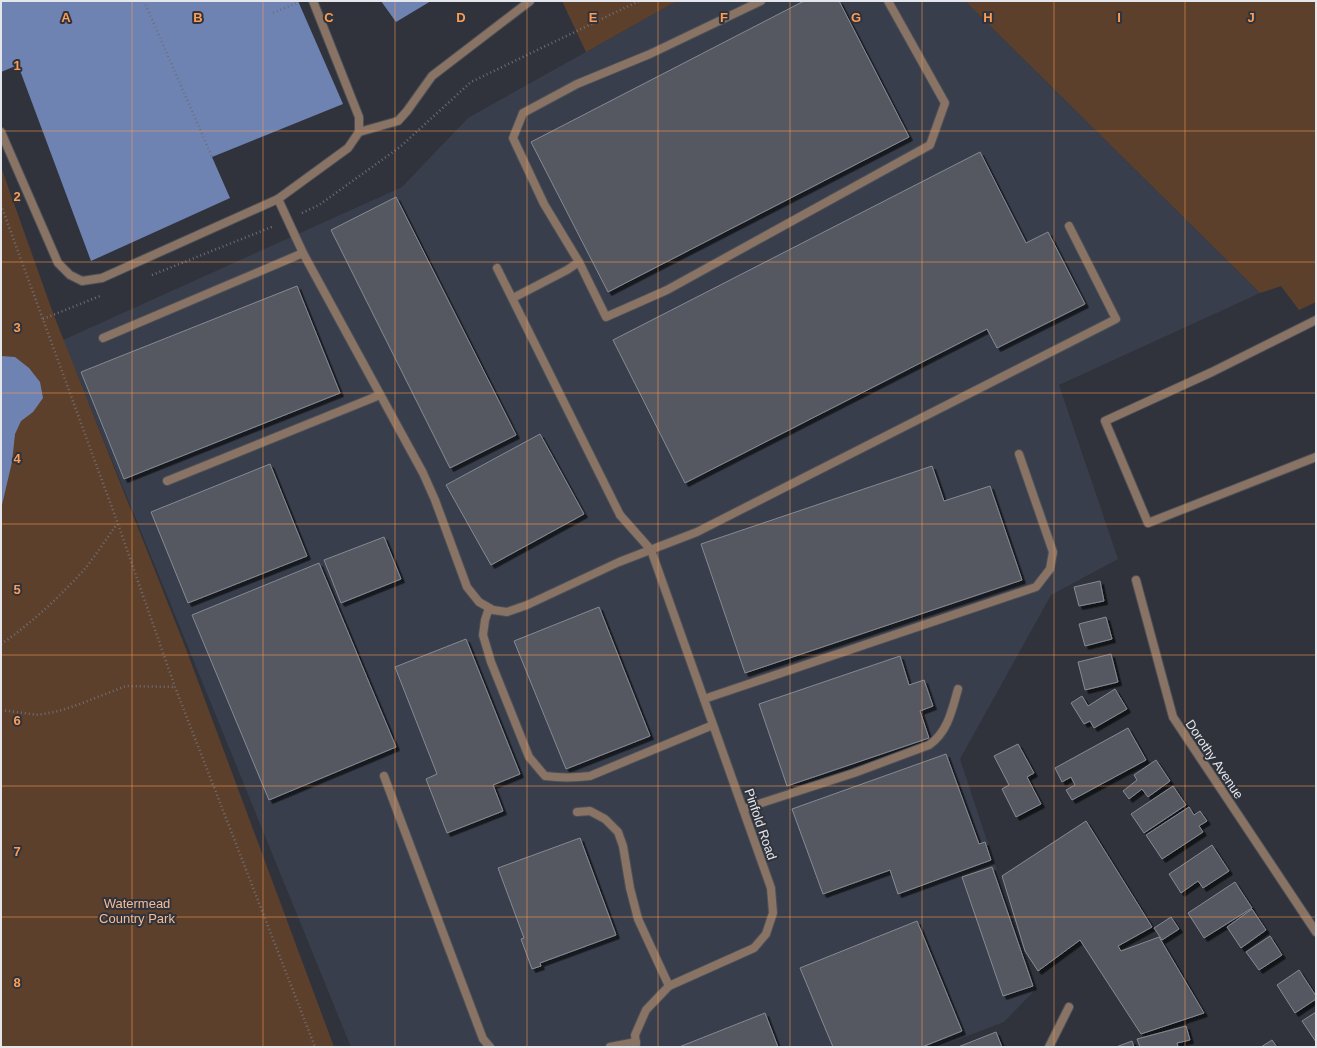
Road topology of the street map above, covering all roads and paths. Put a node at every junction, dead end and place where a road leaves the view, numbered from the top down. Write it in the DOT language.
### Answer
graph roads {
  1 [pos="144,1"];
  2 [pos="313,1"];
  3 [pos="530,1"];
  4 [pos="761,1"];
  5 [pos="888,1"];
  6 [pos="298,2"];
  7 [pos="273,12"];
  8 [pos="1,132"];
  9 [pos="359,132"];
  10 [pos="212,157"];
  11 [pos="278,199"];
  12 [pos="1,205"];
  13 [pos="1069,226"];
  14 [pos="303,253"];
  15 [pos="579,262"];
  16 [pos="498,268"];
  17 [pos="513,298"];
  18 [pos="1316,320"];
  19 [pos="102,338"];
  20 [pos="380,396"];
  21 [pos="1019,454"];
  22 [pos="1316,457"];
  23 [pos="167,481"];
  24 [pos="118,524"];
  25 [pos="651,550"];
  26 [pos="1136,580"];
  27 [pos="489,608"];
  28 [pos="1,644"];
  29 [pos="175,687"];
  30 [pos="958,689"];
  31 [pos="704,699"];
  32 [pos="1,710"];
  33 [pos="713,725"];
  34 [pos="384,776"];
  35 [pos="743,809"];
  36 [pos="577,812"];
  37 [pos="1316,932"];
  38 [pos="669,986"];
  39 [pos="1069,1007"];
  40 [pos="636,1044"];
  41 [pos="315,1047"];
  42 [pos="490,1047"];
  43 [pos="610,1047"];
  44 [pos="1049,1047"];
  1 -- 10 [label="path"];
  2 -- 9 [label="street"];
  3 -- 9 [label="street"];
  4 -- 15 [label="street"];
  5 -- 15 [label="street"];
  6 -- 7 [label="path"];
  8 -- 11 [label="street"];
  9 -- 11 [label="street"];
  11 -- 14 [label="street"];
  12 -- 24 [label="path"];
  13 -- 25 [label="street"];
  14 -- 19 [label="street"];
  14 -- 20 [label="street"];
  15 -- 17 [label="street"];
  16 -- 17 [label="street, Pinfold Road"];
  17 -- 25 [label="street, Pinfold Road"];
  18 -- 22 [label="street"];
  20 -- 23 [label="street"];
  20 -- 27 [label="street"];
  21 -- 31 [label="street"];
  24 -- 28 [label="path"];
  24 -- 29 [label="path"];
  25 -- 27 [label="street"];
  25 -- 31 [label="street, Pinfold Road"];
  26 -- 37 [label="street, Dorothy Avenue"];
  27 -- 33 [label="street"];
  29 -- 32 [label="path"];
  29 -- 41 [label="path"];
  30 -- 35 [label="street"];
  31 -- 33 [label="street, Pinfold Road"];
  33 -- 35 [label="street, Pinfold Road"];
  34 -- 42 [label="street"];
  35 -- 38 [label="street, Pinfold Road"];
  36 -- 38 [label="street"];
  38 -- 40 [label="street, Pinfold Road"];
  39 -- 44 [label="street"];
  40 -- 43 [label="street"];
}
